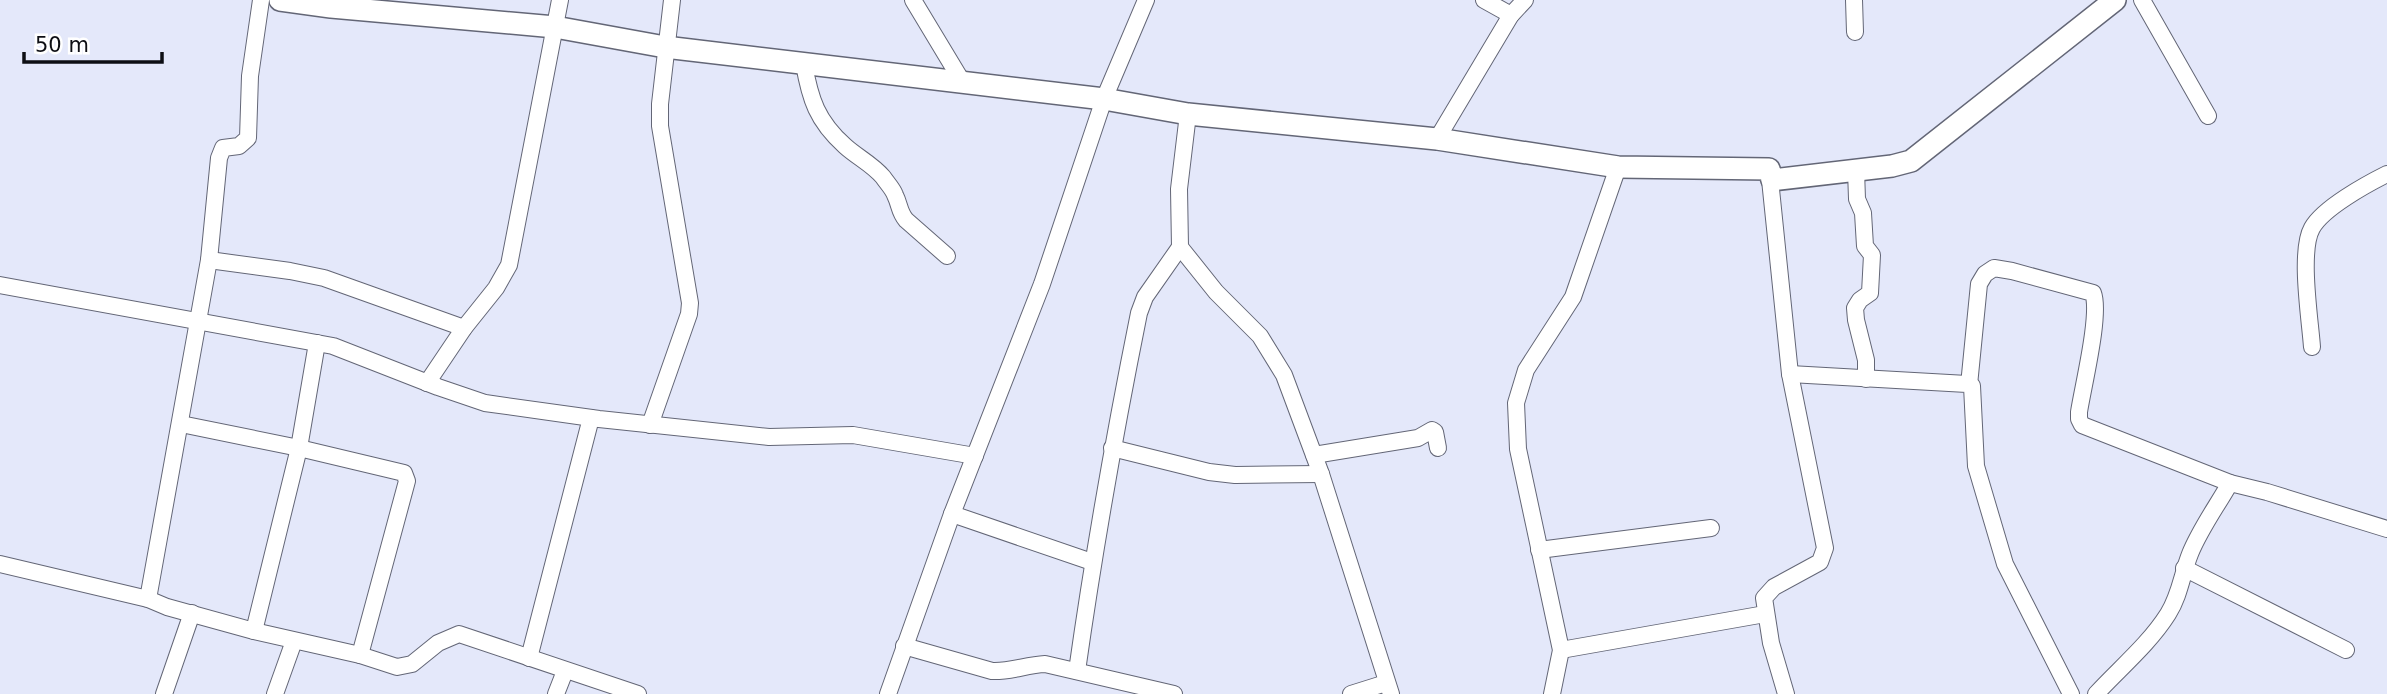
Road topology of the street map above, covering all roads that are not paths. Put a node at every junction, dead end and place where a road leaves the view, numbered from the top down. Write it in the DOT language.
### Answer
graph roads {
  1 [pos="261,0"];
  2 [pos="280,0"];
  3 [pos="560,0"];
  4 [pos="672,0"];
  5 [pos="913,0"];
  6 [pos="1146,0"];
  7 [pos="1483,0"];
  8 [pos="1525,0"];
  9 [pos="1854,0"];
  10 [pos="2115,0"];
  11 [pos="2141,0"];
  12 [pos="332,4"];
  13 [pos="1511,15"];
  14 [pos="555,27"];
  15 [pos="1855,32"];
  16 [pos="666,47"];
  17 [pos="804,64"];
  18 [pos="963,83"];
  19 [pos="1104,99"];
  20 [pos="1188,114"];
  21 [pos="2208,116"];
  22 [pos="1437,139"];
  23 [pos="1618,167"];
  24 [pos="1769,169"];
  25 [pos="1856,170"];
  26 [pos="2387,174"];
  27 [pos="1180,247"];
  28 [pos="947,256"];
  29 [pos="209,260"];
  30 [pos="0,285"];
  31 [pos="199,322"];
  32 [pos="464,328"];
  33 [pos="317,343"];
  34 [pos="2312,347"];
  35 [pos="1790,374"];
  36 [pos="1866,379"];
  37 [pos="426,383"];
  38 [pos="1969,385"];
  39 [pos="591,418"];
  40 [pos="181,424"];
  41 [pos="650,425"];
  42 [pos="299,447"];
  43 [pos="1112,448"];
  44 [pos="1438,448"];
  45 [pos="1314,455"];
  46 [pos="975,456"];
  47 [pos="1321,474"];
  48 [pos="2230,483"];
  49 [pos="952,514"];
  50 [pos="1711,528"];
  51 [pos="2387,529"];
  52 [pos="1539,550"];
  53 [pos="1092,562"];
  54 [pos="0,564"];
  55 [pos="2184,568"];
  56 [pos="148,599"];
  57 [pos="192,614"];
  58 [pos="1765,614"];
  59 [pos="254,631"];
  60 [pos="294,641"];
  61 [pos="904,646"];
  62 [pos="1561,650"];
  63 [pos="2346,650"];
  64 [pos="360,654"];
  65 [pos="529,658"];
  66 [pos="565,671"];
  67 [pos="1077,671"];
  68 [pos="1389,688"];
  69 [pos="164,694"];
  70 [pos="275,694"];
  71 [pos="556,694"];
  72 [pos="638,694"];
  73 [pos="888,694"];
  74 [pos="1174,694"];
  75 [pos="1351,694"];
  76 [pos="1552,694"];
  77 [pos="1786,694"];
  78 [pos="2071,694"];
  79 [pos="2096,694"];
  1 -- 29 [label="street"];
  2 -- 12 [label="street"];
  3 -- 14 [label="street"];
  4 -- 16 [label="street"];
  5 -- 18 [label="street"];
  6 -- 19 [label="street"];
  7 -- 13 [label="street"];
  8 -- 13 [label="street"];
  9 -- 15 [label="street"];
  10 -- 25 [label="street"];
  11 -- 21 [label="street"];
  12 -- 14 [label="street"];
  13 -- 22 [label="street"];
  14 -- 16 [label="street"];
  14 -- 32 [label="street"];
  16 -- 17 [label="street"];
  16 -- 41 [label="street"];
  17 -- 18 [label="street"];
  17 -- 28 [label="street"];
  18 -- 19 [label="street"];
  19 -- 20 [label="street"];
  19 -- 46 [label="street"];
  20 -- 22 [label="street"];
  20 -- 27 [label="street"];
  22 -- 23 [label="street"];
  23 -- 24 [label="street"];
  23 -- 52 [label="street"];
  24 -- 25 [label="street"];
  24 -- 35 [label="street"];
  25 -- 36 [label="street"];
  26 -- 34 [label="street"];
  27 -- 43 [label="street"];
  27 -- 45 [label="street"];
  29 -- 31 [label="street"];
  29 -- 32 [label="street"];
  30 -- 31 [label="street"];
  31 -- 33 [label="street"];
  31 -- 40 [label="street"];
  32 -- 37 [label="street"];
  33 -- 37 [label="street"];
  33 -- 42 [label="street"];
  35 -- 36 [label="street"];
  35 -- 58 [label="street"];
  36 -- 38 [label="street"];
  37 -- 39 [label="street"];
  38 -- 48 [label="street"];
  38 -- 78 [label="street"];
  39 -- 41 [label="street"];
  39 -- 65 [label="street"];
  40 -- 42 [label="street"];
  40 -- 56 [label="street"];
  41 -- 46 [label="street"];
  42 -- 59 [label="street"];
  42 -- 64 [label="street"];
  43 -- 47 [label="street"];
  43 -- 53 [label="street"];
  44 -- 45 [label="street"];
  45 -- 47 [label="street"];
  46 -- 49 [label="street"];
  47 -- 68 [label="street"];
  48 -- 51 [label="street"];
  48 -- 55 [label="street"];
  49 -- 53 [label="street"];
  49 -- 61 [label="street"];
  50 -- 52 [label="street"];
  52 -- 62 [label="street"];
  53 -- 67 [label="street"];
  54 -- 56 [label="street"];
  55 -- 63 [label="street"];
  55 -- 79 [label="street"];
  56 -- 57 [label="street"];
  57 -- 59 [label="street"];
  57 -- 69 [label="street"];
  58 -- 62 [label="street"];
  58 -- 77 [label="street"];
  59 -- 60 [label="street"];
  60 -- 64 [label="street"];
  60 -- 70 [label="street"];
  61 -- 67 [label="street"];
  61 -- 73 [label="street"];
  62 -- 76 [label="street"];
  64 -- 65 [label="street"];
  65 -- 66 [label="street"];
  66 -- 71 [label="street"];
  66 -- 72 [label="street"];
  67 -- 74 [label="street"];
  68 -- 75 [label="street"];
}
